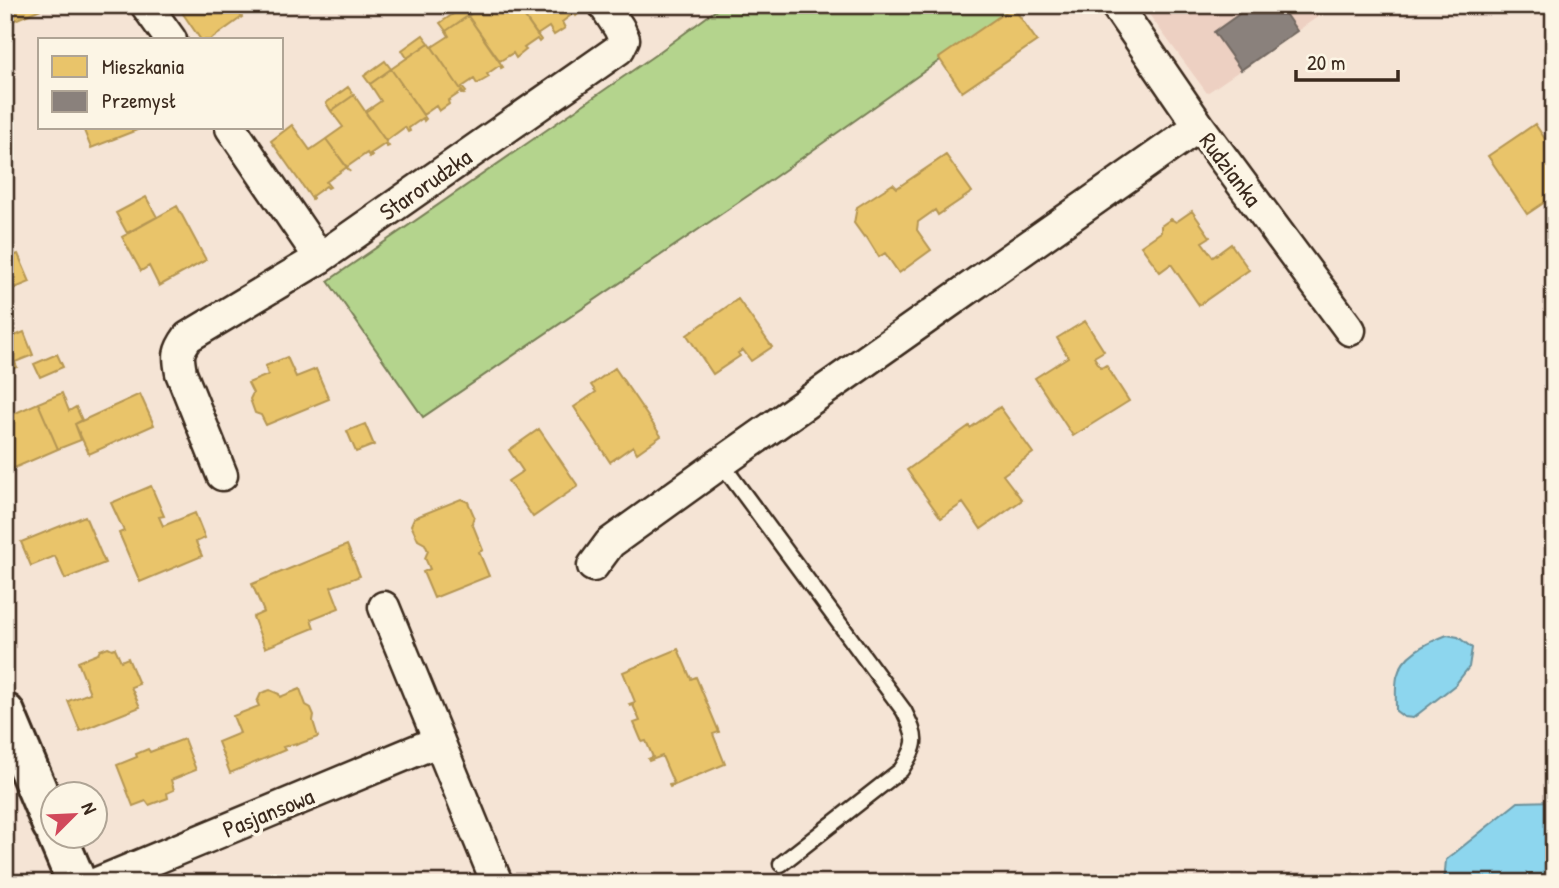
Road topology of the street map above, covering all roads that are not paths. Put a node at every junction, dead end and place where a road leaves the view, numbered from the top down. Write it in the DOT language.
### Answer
graph roads {
  1 [pos="146,5"];
  2 [pos="604,5"];
  3 [pos="1116,5"];
  4 [pos="170,38"];
  5 [pos="1199,127"];
  6 [pos="232,130"];
  7 [pos="320,257"];
  8 [pos="1350,330"];
  9 [pos="721,463"];
  10 [pos="222,475"];
  11 [pos="593,566"];
  12 [pos="384,607"];
  13 [pos="5,713"];
  14 [pos="439,741"];
  15 [pos="38,792"];
  16 [pos="63,850"];
  17 [pos="781,864"];
  18 [pos="76,883"];
  19 [pos="97,883"];
  20 [pos="497,883"];
  1 -- 4 [label="street"];
  2 -- 7 [label="street, Starorudzka"];
  3 -- 5 [label="street, Rudzianka"];
  5 -- 8 [label="street, Rudzianka"];
  5 -- 9 [label="street"];
  6 -- 7 [label="street"];
  7 -- 10 [label="street"];
  9 -- 11 [label="street"];
  9 -- 17 [label="lane"];
  12 -- 14 [label="street"];
  13 -- 15 [label="street"];
  14 -- 19 [label="street, Pasjansowa"];
  14 -- 20 [label="street"];
  16 -- 18 [label="street"];
}
